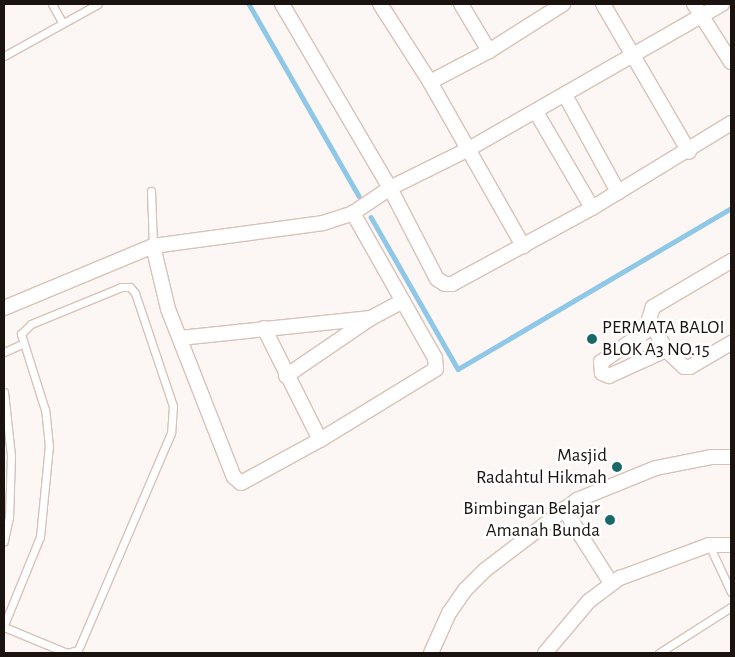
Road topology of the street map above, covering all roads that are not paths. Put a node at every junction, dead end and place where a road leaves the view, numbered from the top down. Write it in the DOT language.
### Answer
graph roads {
  1 [pos="52,4"];
  2 [pos="98,4"];
  3 [pos="282,4"];
  4 [pos="380,4"];
  5 [pos="461,4"];
  6 [pos="563,4"];
  7 [pos="603,4"];
  8 [pos="722,4"];
  9 [pos="540,9"];
  10 [pos="697,9"];
  11 [pos="62,22"];
  12 [pos="490,51"];
  13 [pos="634,54"];
  14 [pos="4,56"];
  15 [pos="731,62"];
  16 [pos="430,82"];
  17 [pos="565,94"];
  18 [pos="536,112"];
  19 [pos="731,123"];
  20 [pos="467,150"];
  21 [pos="689,152"];
  22 [pos="390,188"];
  23 [pos="151,191"];
  24 [pos="618,192"];
  25 [pos="592,208"];
  26 [pos="353,214"];
  27 [pos="153,246"];
  28 [pos="523,246"];
  29 [pos="731,260"];
  30 [pos="401,302"];
  31 [pos="4,308"];
  32 [pos="371,318"];
  33 [pos="652,327"];
  34 [pos="264,328"];
  35 [pos="180,338"];
  36 [pos="731,343"];
  37 [pos="22,344"];
  38 [pos="666,350"];
  39 [pos="4,352"];
  40 [pos="286,376"];
  41 [pos="4,392"];
  42 [pos="320,440"];
  43 [pos="731,456"];
  44 [pos="564,509"];
  45 [pos="4,540"];
  46 [pos="731,544"];
  47 [pos="710,546"];
  48 [pos="611,583"];
  49 [pos="731,592"];
  50 [pos="731,607"];
  51 [pos="4,626"];
  52 [pos="431,653"];
  53 [pos="545,653"];
  54 [pos="659,653"];
  1 -- 11 [label="lane"];
  2 -- 11 [label="lane"];
  3 -- 22 [label="street"];
  4 -- 16 [label="street"];
  5 -- 12 [label="street"];
  6 -- 9 [label="street"];
  7 -- 13 [label="street"];
  8 -- 10 [label="street"];
  9 -- 12 [label="street"];
  10 -- 13 [label="street"];
  10 -- 15 [label="street"];
  11 -- 14 [label="lane"];
  12 -- 16 [label="street"];
  13 -- 17 [label="street"];
  13 -- 21 [label="street"];
  16 -- 20 [label="street"];
  17 -- 18 [label="street"];
  17 -- 24 [label="street"];
  18 -- 20 [label="street"];
  18 -- 25 [label="street"];
  19 -- 21 [label="street"];
  20 -- 22 [label="street"];
  20 -- 28 [label="street"];
  21 -- 24 [label="street"];
  22 -- 26 [label="street"];
  22 -- 28 [label="street"];
  23 -- 27 [label="lane"];
  24 -- 25 [label="street"];
  25 -- 28 [label="street"];
  26 -- 27 [label="street"];
  26 -- 30 [label="street"];
  27 -- 31 [label="street"];
  27 -- 35 [label="street"];
  29 -- 33 [label="street"];
  30 -- 32 [label="street"];
  30 -- 42 [label="street"];
  32 -- 34 [label="street"];
  32 -- 40 [label="street"];
  33 -- 38 [label="street"];
  33 -- 38 [label="street"];
  34 -- 35 [label="street"];
  34 -- 40 [label="street"];
  35 -- 42 [label="street"];
  36 -- 38 [label="street"];
  37 -- 39 [label="lane"];
  37 -- 51 [label="lane"];
  37 -- 51 [label="lane"];
  40 -- 42 [label="street"];
  41 -- 45 [label="lane"];
  43 -- 44 [label="street"];
  44 -- 48 [label="street"];
  44 -- 52 [label="street"];
  46 -- 47 [label="street"];
  47 -- 48 [label="street"];
  47 -- 49 [label="lane"];
  48 -- 53 [label="street"];
  50 -- 54 [label="lane"];
}
